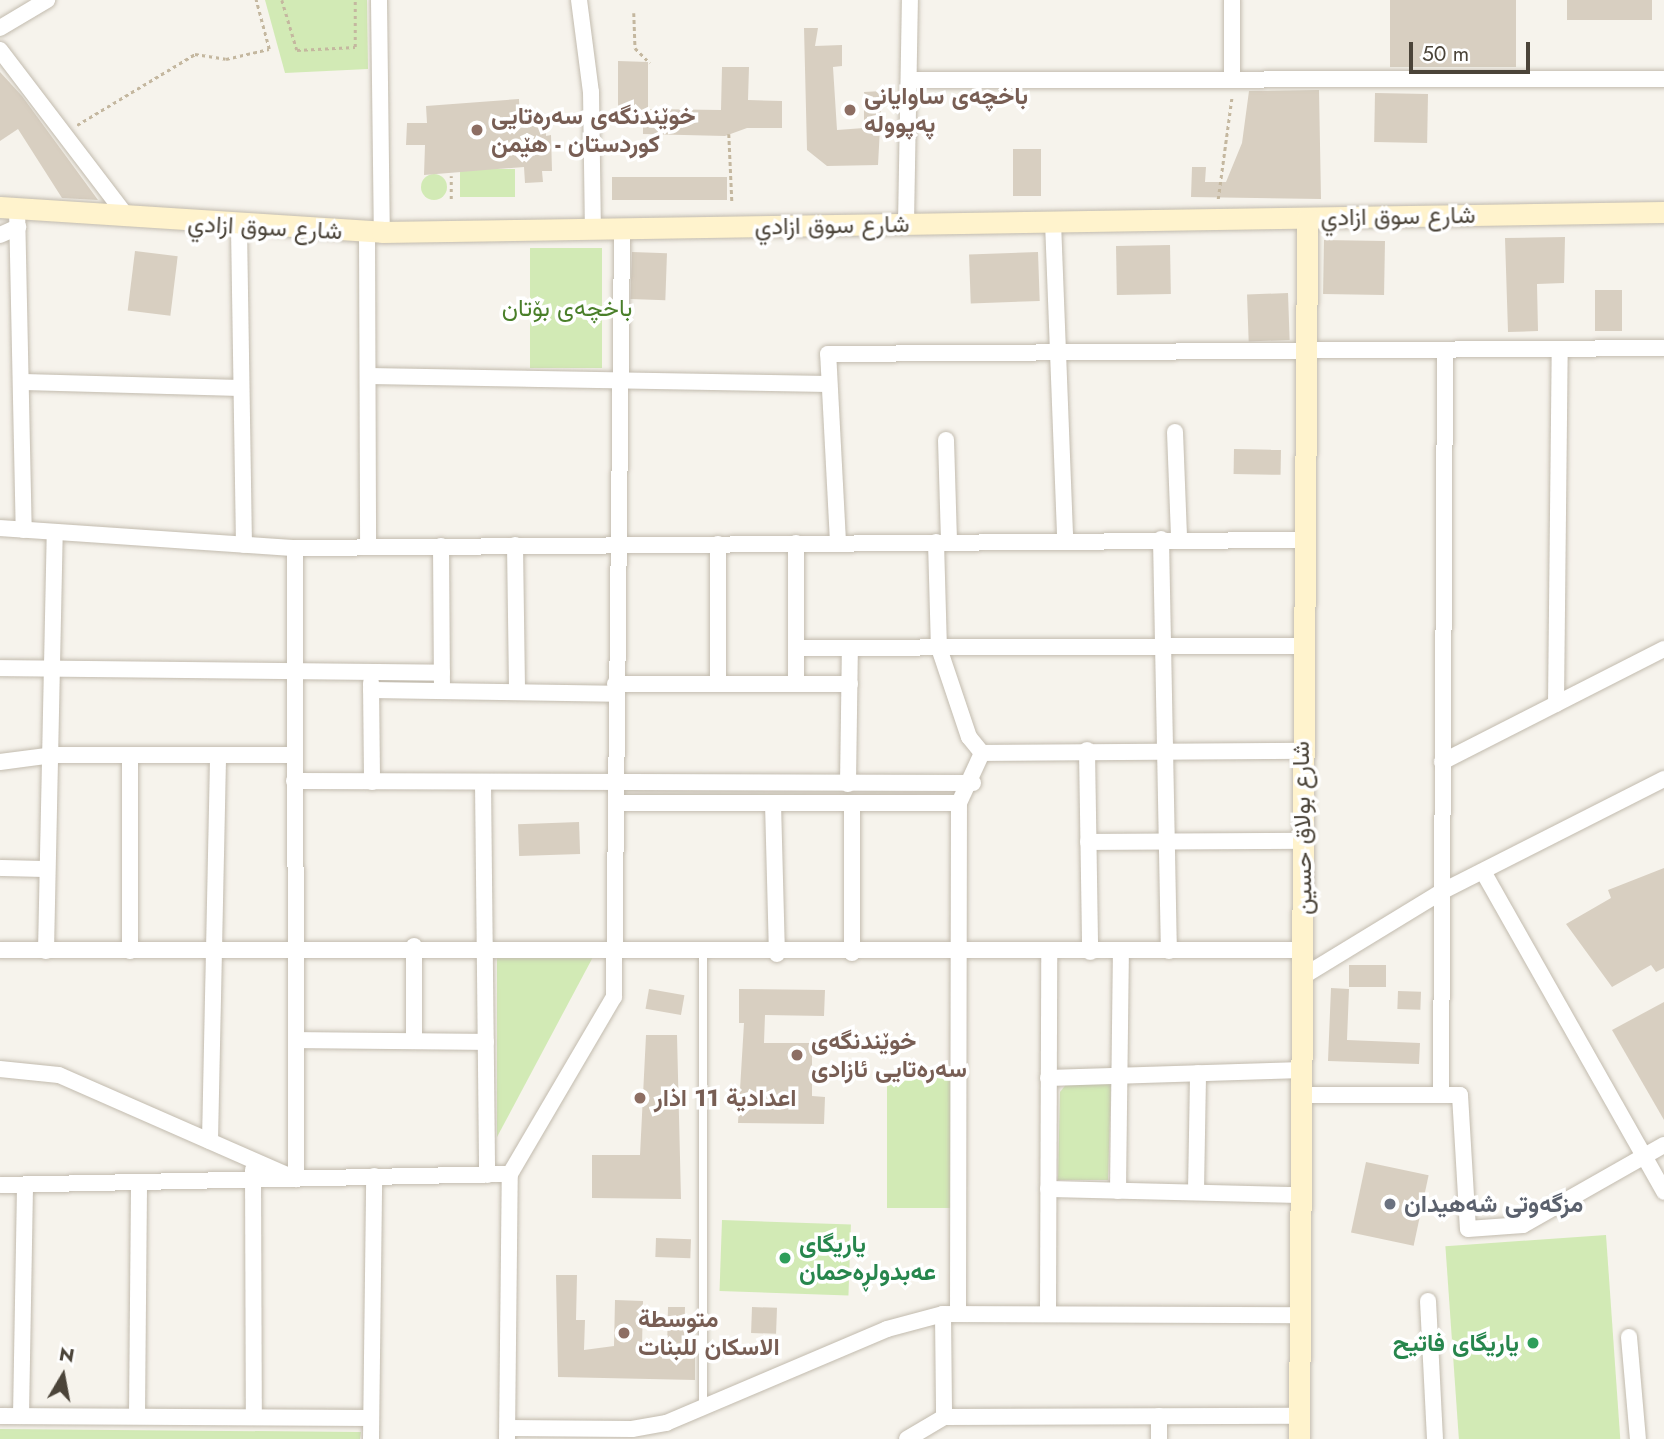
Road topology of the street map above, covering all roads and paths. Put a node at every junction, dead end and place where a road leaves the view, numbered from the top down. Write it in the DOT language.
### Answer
graph roads {
  1 [pos="47,0"];
  2 [pos="256,0"];
  3 [pos="282,0"];
  4 [pos="355,0"];
  5 [pos="379,0"];
  6 [pos="579,0"];
  7 [pos="910,0"];
  8 [pos="1232,0"];
  9 [pos="634,13"];
  10 [pos="0,28"];
  11 [pos="0,50"];
  12 [pos="650,63"];
  13 [pos="1232,77"];
  14 [pos="1664,79"];
  15 [pos="909,80"];
  16 [pos="65,133"];
  17 [pos="729,134"];
  18 [pos="452,176"];
  19 [pos="451,199"];
  20 [pos="732,201"];
  21 [pos="1664,212"];
  22 [pos="12,214"];
  23 [pos="128,218"];
  24 [pos="1307,218"];
  25 [pos="1213,219"];
  26 [pos="1053,222"];
  27 [pos="906,224"];
  28 [pos="239,227"];
  29 [pos="622,228"];
  30 [pos="593,229"];
  31 [pos="375,232"];
  32 [pos="0,235"];
  33 [pos="1664,348"];
  34 [pos="1559,349"];
  35 [pos="1058,350"];
  36 [pos="1306,350"];
  37 [pos="1445,351"];
  38 [pos="369,376"];
  39 [pos="619,381"];
  40 [pos="24,382"];
  41 [pos="828,384"];
  42 [pos="240,388"];
  43 [pos="1175,432"];
  44 [pos="946,440"];
  45 [pos="0,528"];
  46 [pos="24,530"];
  47 [pos="55,533"];
  48 [pos="1179,538"];
  49 [pos="1065,539"];
  50 [pos="1161,539"];
  51 [pos="1302,540"];
  52 [pos="838,542"];
  53 [pos="943,542"];
  54 [pos="796,543"];
  55 [pos="244,544"];
  56 [pos="718,544"];
  57 [pos="515,545"];
  58 [pos="618,545"];
  59 [pos="368,546"];
  60 [pos="441,546"];
  61 [pos="295,548"];
  62 [pos="1301,646"];
  63 [pos="1165,647"];
  64 [pos="796,648"];
  65 [pos="939,648"];
  66 [pos="850,649"];
  67 [pos="1664,649"];
  68 [pos="0,668"];
  69 [pos="55,669"];
  70 [pos="299,671"];
  71 [pos="371,672"];
  72 [pos="442,673"];
  73 [pos="796,683"];
  74 [pos="718,684"];
  75 [pos="850,684"];
  76 [pos="614,689"];
  77 [pos="371,690"];
  78 [pos="442,691"];
  79 [pos="517,692"];
  80 [pos="1556,704"];
  81 [pos="1087,750"];
  82 [pos="1166,750"];
  83 [pos="1301,751"];
  84 [pos="982,753"];
  85 [pos="53,755"];
  86 [pos="294,755"];
  87 [pos="130,757"];
  88 [pos="218,757"];
  89 [pos="0,762"];
  90 [pos="1442,762"];
  91 [pos="1664,779"];
  92 [pos="294,781"];
  93 [pos="372,782"];
  94 [pos="483,782"];
  95 [pos="616,783"];
  96 [pos="973,783"];
  97 [pos="848,784"];
  98 [pos="616,803"];
  99 [pos="773,803"];
  100 [pos="852,803"];
  101 [pos="959,803"];
  102 [pos="1303,841"];
  103 [pos="1088,842"];
  104 [pos="1167,843"];
  105 [pos="0,868"];
  106 [pos="46,869"];
  107 [pos="1485,874"];
  108 [pos="1441,892"];
  109 [pos="414,946"];
  110 [pos="484,947"];
  111 [pos="298,948"];
  112 [pos="617,949"];
  113 [pos="0,950"];
  114 [pos="216,950"];
  115 [pos="1303,950"];
  116 [pos="46,951"];
  117 [pos="130,951"];
  118 [pos="1121,951"];
  119 [pos="1169,951"];
  120 [pos="1049,952"];
  121 [pos="1090,952"];
  122 [pos="704,953"];
  123 [pos="852,953"];
  124 [pos="960,953"];
  125 [pos="777,954"];
  126 [pos="1302,977"];
  127 [pos="297,1040"];
  128 [pos="414,1041"];
  129 [pos="486,1042"];
  130 [pos="0,1069"];
  131 [pos="1302,1070"];
  132 [pos="1198,1073"];
  133 [pos="1121,1076"];
  134 [pos="1048,1078"];
  135 [pos="1301,1095"];
  136 [pos="1441,1095"];
  137 [pos="210,1141"];
  138 [pos="1664,1145"];
  139 [pos="1640,1159"];
  140 [pos="254,1160"];
  141 [pos="510,1174"];
  142 [pos="487,1175"];
  143 [pos="374,1176"];
  144 [pos="296,1179"];
  145 [pos="253,1180"];
  146 [pos="139,1182"];
  147 [pos="0,1185"];
  148 [pos="25,1185"];
  149 [pos="1048,1189"];
  150 [pos="1118,1191"];
  151 [pos="1196,1191"];
  152 [pos="1664,1192"];
  153 [pos="1301,1195"];
  154 [pos="1428,1301"];
  155 [pos="951,1313"];
  156 [pos="1048,1313"];
  157 [pos="1299,1315"];
  158 [pos="1629,1337"];
  159 [pos="703,1407"];
  160 [pos="0,1416"];
  161 [pos="21,1416"];
  162 [pos="137,1416"];
  163 [pos="1159,1416"];
  164 [pos="1300,1416"];
  165 [pos="254,1417"];
  166 [pos="943,1417"];
  167 [pos="371,1418"];
  168 [pos="507,1434"];
  169 [pos="632,1434"];
  170 [pos="371,1439"];
  171 [pos="908,1439"];
  172 [pos="1159,1439"];
  173 [pos="1299,1439"];
  174 [pos="1435,1439"];
  175 [pos="1638,1439"];
  1 -- 10 [label="street"];
  2 -- 16 [label="path"];
  3 -- 4 [label="path"];
  5 -- 31 [label="street"];
  6 -- 30 [label="street"];
  7 -- 15 [label="street"];
  8 -- 13 [label="street"];
  9 -- 12 [label="path"];
  11 -- 16 [label="street"];
  13 -- 14 [label="street"];
  13 -- 15 [label="street"];
  13 -- 25 [label="path"];
  15 -- 27 [label="street"];
  16 -- 23 [label="street"];
  17 -- 20 [label="path"];
  18 -- 19 [label="path"];
  21 -- 24 [label="street, شارع سوق ازادي"];
  22 -- 23 [label="street, شارع سوق ازادي"];
  22 -- 32 [label="street"];
  22 -- 40 [label="street"];
  23 -- 28 [label="street, شارع سوق ازادي"];
  24 -- 25 [label="street, شارع سوق ازادي"];
  24 -- 36 [label="street, شارع بولاق حسين"];
  25 -- 26 [label="street, شارع سوق ازادي"];
  26 -- 27 [label="street, شارع سوق ازادي"];
  26 -- 35 [label="street"];
  27 -- 29 [label="street, شارع سوق ازادي"];
  28 -- 31 [label="street, شارع سوق ازادي"];
  28 -- 42 [label="street"];
  29 -- 30 [label="street, شارع سوق ازادي"];
  29 -- 39 [label="street"];
  30 -- 31 [label="street, شارع سوق ازادي"];
  31 -- 38 [label="street"];
  33 -- 34 [label="street"];
  34 -- 37 [label="street"];
  34 -- 80 [label="street"];
  35 -- 36 [label="street"];
  35 -- 41 [label="street"];
  35 -- 49 [label="street"];
  36 -- 37 [label="street"];
  36 -- 51 [label="street, شارع بولاق حسين"];
  37 -- 90 [label="street"];
  38 -- 39 [label="street"];
  38 -- 59 [label="street"];
  39 -- 41 [label="street"];
  39 -- 58 [label="street"];
  40 -- 42 [label="street"];
  40 -- 46 [label="street"];
  41 -- 52 [label="street"];
  42 -- 55 [label="street"];
  43 -- 48 [label="street"];
  44 -- 53 [label="street"];
  45 -- 46 [label="street"];
  46 -- 47 [label="street"];
  47 -- 55 [label="street"];
  47 -- 69 [label="street"];
  48 -- 50 [label="street"];
  48 -- 51 [label="street"];
  49 -- 50 [label="street"];
  49 -- 53 [label="street"];
  50 -- 63 [label="street"];
  51 -- 62 [label="street, شارع بولاق حسين"];
  52 -- 53 [label="street"];
  52 -- 54 [label="street"];
  53 -- 65 [label="street"];
  54 -- 56 [label="street"];
  54 -- 64 [label="street"];
  55 -- 61 [label="street"];
  56 -- 58 [label="street"];
  56 -- 74 [label="street"];
  57 -- 58 [label="street"];
  57 -- 60 [label="street"];
  57 -- 79 [label="street"];
  58 -- 76 [label="street"];
  59 -- 60 [label="street"];
  59 -- 61 [label="street"];
  60 -- 72 [label="street"];
  61 -- 70 [label="street"];
  62 -- 63 [label="street"];
  62 -- 83 [label="street, شارع بولاق حسين"];
  63 -- 65 [label="street"];
  63 -- 82 [label="street"];
  64 -- 66 [label="street"];
  64 -- 73 [label="street"];
  65 -- 66 [label="street"];
  65 -- 84 [label="street"];
  66 -- 75 [label="street"];
  67 -- 80 [label="street"];
  68 -- 69 [label="street"];
  69 -- 70 [label="street"];
  69 -- 85 [label="street"];
  70 -- 71 [label="street"];
  70 -- 86 [label="street"];
  71 -- 72 [label="street"];
  71 -- 77 [label="street"];
  72 -- 78 [label="street"];
  73 -- 74 [label="street"];
  73 -- 75 [label="street"];
  74 -- 76 [label="street"];
  75 -- 97 [label="street"];
  76 -- 79 [label="street"];
  76 -- 95 [label="street"];
  77 -- 78 [label="street"];
  77 -- 93 [label="street"];
  78 -- 79 [label="street"];
  80 -- 90 [label="street"];
  81 -- 82 [label="street"];
  81 -- 84 [label="street"];
  81 -- 103 [label="street"];
  82 -- 83 [label="street"];
  82 -- 104 [label="street"];
  83 -- 102 [label="street, شارع بولاق حسين"];
  84 -- 96 [label="street"];
  85 -- 87 [label="street"];
  85 -- 89 [label="street"];
  85 -- 106 [label="street"];
  86 -- 88 [label="street"];
  86 -- 92 [label="street"];
  87 -- 88 [label="street"];
  87 -- 117 [label="street"];
  88 -- 114 [label="street"];
  90 -- 108 [label="street"];
  91 -- 107 [label="street"];
  92 -- 93 [label="street"];
  92 -- 111 [label="street"];
  93 -- 94 [label="street"];
  94 -- 95 [label="street"];
  94 -- 110 [label="street"];
  95 -- 97 [label="street"];
  95 -- 98 [label="street"];
  96 -- 97 [label="street"];
  96 -- 101 [label="street"];
  98 -- 99 [label="street"];
  98 -- 112 [label="street"];
  99 -- 100 [label="street"];
  99 -- 125 [label="street"];
  100 -- 101 [label="street"];
  100 -- 123 [label="street"];
  101 -- 124 [label="street"];
  102 -- 104 [label="street"];
  102 -- 115 [label="street, شارع بولاق حسين"];
  103 -- 104 [label="street"];
  103 -- 121 [label="street"];
  104 -- 119 [label="street"];
  105 -- 106 [label="street"];
  106 -- 116 [label="street"];
  107 -- 108 [label="street"];
  107 -- 139 [label="street"];
  108 -- 126 [label="street"];
  108 -- 136 [label="street"];
  109 -- 110 [label="street"];
  109 -- 111 [label="street"];
  109 -- 128 [label="street"];
  110 -- 112 [label="street"];
  110 -- 129 [label="street"];
  111 -- 114 [label="street"];
  111 -- 127 [label="street"];
  112 -- 122 [label="street"];
  112 -- 141 [label="street"];
  113 -- 116 [label="street"];
  114 -- 117 [label="street"];
  114 -- 137 [label="street"];
  115 -- 119 [label="street"];
  115 -- 126 [label="street, شارع بولاق حسين"];
  116 -- 117 [label="street"];
  118 -- 119 [label="street"];
  118 -- 121 [label="street"];
  118 -- 133 [label="street"];
  120 -- 121 [label="street"];
  120 -- 124 [label="street"];
  120 -- 134 [label="street"];
  122 -- 125 [label="street"];
  122 -- 159 [label="lane"];
  123 -- 124 [label="street"];
  123 -- 125 [label="street"];
  124 -- 155 [label="street"];
  126 -- 131 [label="street, شارع بولاق حسين"];
  127 -- 128 [label="street"];
  127 -- 144 [label="street"];
  128 -- 129 [label="street"];
  129 -- 142 [label="street"];
  130 -- 137 [label="street"];
  131 -- 132 [label="street"];
  131 -- 135 [label="street, شارع بولاق حسين"];
  132 -- 133 [label="street"];
  132 -- 151 [label="street"];
  133 -- 134 [label="street"];
  133 -- 150 [label="street"];
  134 -- 149 [label="street"];
  135 -- 136 [label="street"];
  135 -- 153 [label="street, شارع بولاق حسين"];
  136 -- 139 [label="street"];
  137 -- 140 [label="street"];
  138 -- 139 [label="street"];
  139 -- 152 [label="street"];
  140 -- 144 [label="street"];
  140 -- 145 [label="street"];
  141 -- 142 [label="street"];
  141 -- 168 [label="street"];
  142 -- 143 [label="street"];
  143 -- 144 [label="street"];
  143 -- 167 [label="street"];
  144 -- 145 [label="street"];
  145 -- 146 [label="street"];
  145 -- 165 [label="street"];
  146 -- 148 [label="street"];
  146 -- 162 [label="street"];
  147 -- 148 [label="street"];
  148 -- 161 [label="street"];
  149 -- 150 [label="street"];
  149 -- 156 [label="street"];
  150 -- 151 [label="street"];
  151 -- 153 [label="street"];
  153 -- 157 [label="street, شارع بولاق حسين"];
  154 -- 174 [label="street"];
  155 -- 156 [label="street"];
  155 -- 159 [label="street"];
  155 -- 166 [label="street"];
  156 -- 157 [label="street"];
  157 -- 164 [label="street, شارع بولاق حسين"];
  158 -- 175 [label="street"];
  159 -- 169 [label="street"];
  160 -- 161 [label="street"];
  161 -- 162 [label="street"];
  162 -- 165 [label="street"];
  163 -- 164 [label="street"];
  163 -- 166 [label="street"];
  163 -- 172 [label="street"];
  164 -- 173 [label="street, شارع بولاق حسين"];
  165 -- 167 [label="street"];
  166 -- 171 [label="street"];
  167 -- 170 [label="street"];
  168 -- 169 [label="street"];
}
